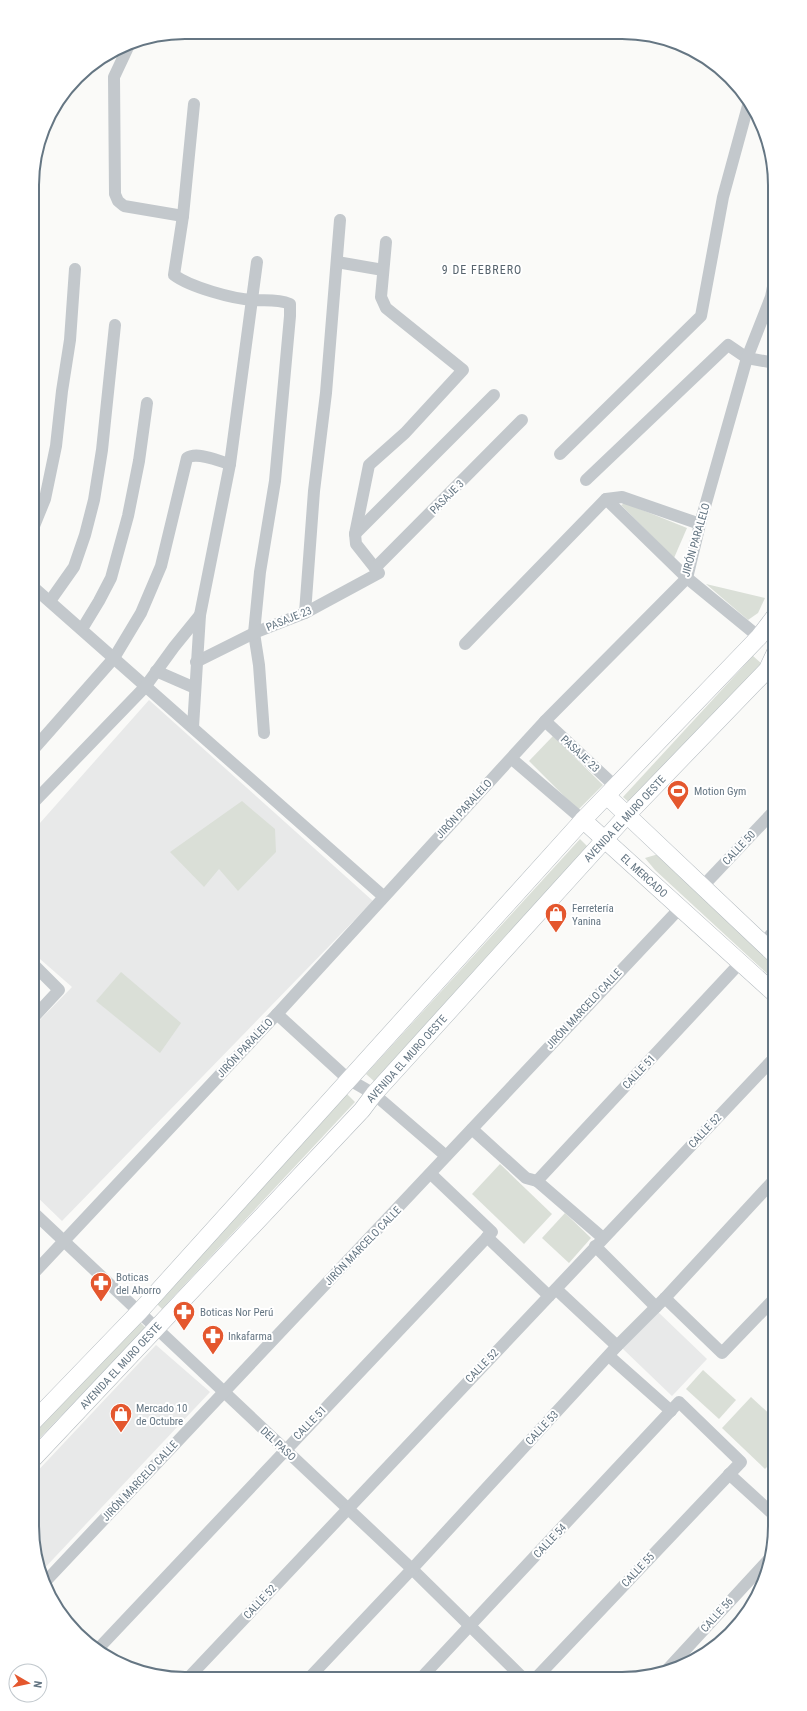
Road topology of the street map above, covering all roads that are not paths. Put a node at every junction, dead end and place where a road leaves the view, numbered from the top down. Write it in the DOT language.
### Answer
graph roads {
  1 [pos="126,51"];
  2 [pos="194,104"];
  3 [pos="747,110"];
  4 [pos="183,216"];
  5 [pos="340,220"];
  6 [pos="386,242"];
  7 [pos="258,262"];
  8 [pos="337,262"];
  9 [pos="75,269"];
  10 [pos="383,270"];
  11 [pos="252,300"];
  12 [pos="768,305"];
  13 [pos="115,325"];
  14 [pos="747,358"];
  15 [pos="768,362"];
  16 [pos="494,395"];
  17 [pos="147,402"];
  18 [pos="522,420"];
  19 [pos="560,454"];
  20 [pos="230,464"];
  21 [pos="586,480"];
  22 [pos="606,499"];
  23 [pos="39,514"];
  24 [pos="700,524"];
  25 [pos="355,534"];
  26 [pos="377,570"];
  27 [pos="687,578"];
  28 [pos="39,592"];
  29 [pos="50,602"];
  30 [pos="305,613"];
  31 [pos="200,615"];
  32 [pos="768,625"];
  33 [pos="82,629"];
  34 [pos="254,633"];
  35 [pos="759,636"];
  36 [pos="465,644"];
  37 [pos="114,658"];
  38 [pos="196,662"];
  39 [pos="768,668"];
  40 [pos="156,671"];
  41 [pos="145,687"];
  42 [pos="195,688"];
  43 [pos="545,721"];
  44 [pos="193,727"];
  45 [pos="264,733"];
  46 [pos="39,743"];
  47 [pos="512,759"];
  48 [pos="611,791"];
  49 [pos="39,797"];
  50 [pos="627,815"];
  51 [pos="768,817"];
  52 [pos="583,820"];
  53 [pos="604,840"];
  54 [pos="703,886"];
  55 [pos="383,896"];
  56 [pos="680,908"];
  57 [pos="768,938"];
  58 [pos="763,943"];
  59 [pos="768,948"];
  60 [pos="740,962"];
  61 [pos="39,970"];
  62 [pos="768,988"];
  63 [pos="39,1011"];
  64 [pos="277,1014"];
  65 [pos="768,1063"];
  66 [pos="348,1080"];
  67 [pos="374,1094"];
  68 [pos="472,1129"];
  69 [pos="446,1156"];
  70 [pos="431,1174"];
  71 [pos="537,1181"];
  72 [pos="768,1187"];
  73 [pos="39,1218"];
  74 [pos="489,1234"];
  75 [pos="63,1242"];
  76 [pos="599,1242"];
  77 [pos="39,1268"];
  78 [pos="552,1292"];
  79 [pos="665,1298"];
  80 [pos="768,1305"];
  81 [pos="656,1307"];
  82 [pos="140,1311"];
  83 [pos="157,1328"];
  84 [pos="617,1346"];
  85 [pos="609,1356"];
  86 [pos="223,1391"];
  87 [pos="675,1407"];
  88 [pos="39,1416"];
  89 [pos="284,1450"];
  90 [pos="39,1453"];
  91 [pos="729,1474"];
  92 [pos="347,1508"];
  93 [pos="768,1510"];
  94 [pos="762,1566"];
  95 [pos="412,1569"];
  96 [pos="49,1578"];
  97 [pos="470,1628"];
  98 [pos="101,1645"];
  99 [pos="674,1662"];
  100 [pos="194,1672"];
  101 [pos="315,1672"];
  102 [pos="427,1672"];
  103 [pos="517,1672"];
  104 [pos="542,1672"];
  1 -- 4 [label="street"];
  2 -- 4 [label="street"];
  3 -- 19 [label="street"];
  4 -- 11 [label="street"];
  5 -- 8 [label="street"];
  6 -- 10 [label="street"];
  7 -- 11 [label="street"];
  8 -- 10 [label="street"];
  8 -- 30 [label="street"];
  9 -- 23 [label="street"];
  10 -- 25 [label="street"];
  11 -- 20 [label="street"];
  11 -- 34 [label="street"];
  12 -- 14 [label="street, JIRÓN PARALELO"];
  13 -- 29 [label="street"];
  14 -- 15 [label="street"];
  14 -- 21 [label="street"];
  14 -- 24 [label="street, JIRÓN PARALELO"];
  16 -- 25 [label="street"];
  17 -- 33 [label="street"];
  18 -- 26 [label="street, PASAJE 3"];
  20 -- 31 [label="street"];
  20 -- 37 [label="street"];
  22 -- 24 [label="street"];
  22 -- 27 [label="street"];
  22 -- 36 [label="street"];
  24 -- 27 [label="street, JIRÓN PARALELO"];
  25 -- 26 [label="street"];
  26 -- 30 [label="street, PASAJE 23"];
  27 -- 35 [label="street"];
  27 -- 43 [label="street, JIRÓN PARALELO"];
  28 -- 29 [label="street"];
  29 -- 33 [label="street"];
  30 -- 34 [label="street, PASAJE 23"];
  31 -- 38 [label="street"];
  31 -- 40 [label="street"];
  32 -- 35 [label="main road"];
  33 -- 37 [label="street"];
  34 -- 38 [label="street, PASAJE 23"];
  34 -- 45 [label="street"];
  35 -- 48 [label="main road"];
  37 -- 41 [label="street"];
  37 -- 46 [label="street"];
  38 -- 42 [label="street"];
  39 -- 50 [label="main road, AVENIDA EL MURO OESTE"];
  40 -- 41 [label="street"];
  40 -- 42 [label="street"];
  41 -- 44 [label="street"];
  41 -- 49 [label="street"];
  42 -- 44 [label="street"];
  43 -- 47 [label="street, JIRÓN PARALELO"];
  43 -- 48 [label="street, PASAJE 23"];
  44 -- 55 [label="street"];
  47 -- 52 [label="street, EL MERCADO"];
  47 -- 55 [label="street, JIRÓN PARALELO"];
  48 -- 50 [label="main road"];
  48 -- 52 [label="main road"];
  50 -- 53 [label="main road, AVENIDA EL MURO OESTE"];
  50 -- 54 [label="main road"];
  51 -- 54 [label="street, CALLE 50"];
  52 -- 53 [label="main road, EL MERCADO"];
  52 -- 66 [label="main road"];
  53 -- 56 [label="main road, EL MERCADO"];
  53 -- 67 [label="main road, AVENIDA EL MURO OESTE"];
  54 -- 58 [label="main road"];
  55 -- 64 [label="street, JIRÓN PARALELO"];
  56 -- 60 [label="main road, EL MERCADO"];
  56 -- 68 [label="street, JIRÓN MARCELO CALLE"];
  57 -- 58 [label="street"];
  58 -- 59 [label="main road"];
  60 -- 62 [label="main road, EL MERCADO"];
  60 -- 71 [label="street, CALLE 51"];
  61 -- 63 [label="street"];
  64 -- 66 [label="street"];
  64 -- 75 [label="street, JIRÓN PARALELO"];
  65 -- 76 [label="street, CALLE 52"];
  66 -- 67 [label="street"];
  66 -- 82 [label="main road"];
  67 -- 69 [label="street"];
  67 -- 83 [label="main road, AVENIDA EL MURO OESTE"];
  68 -- 69 [label="street, JIRÓN MARCELO CALLE"];
  68 -- 71 [label="street"];
  69 -- 70 [label="street, JIRÓN MARCELO CALLE"];
  70 -- 74 [label="street"];
  70 -- 86 [label="street, JIRÓN MARCELO CALLE"];
  71 -- 76 [label="street"];
  72 -- 79 [label="street, CALLE 53"];
  73 -- 75 [label="street, DEL PASO"];
  74 -- 78 [label="street"];
  74 -- 89 [label="street, CALLE 51"];
  75 -- 77 [label="street, JIRÓN PARALELO"];
  75 -- 82 [label="street, DEL PASO"];
  76 -- 78 [label="street, CALLE 52"];
  76 -- 81 [label="street"];
  78 -- 84 [label="street"];
  78 -- 92 [label="street, CALLE 52"];
  79 -- 80 [label="street"];
  79 -- 81 [label="street, CALLE 53"];
  81 -- 84 [label="street, CALLE 53"];
  82 -- 83 [label="street, DEL PASO"];
  82 -- 88 [label="main road"];
  83 -- 86 [label="street, DEL PASO"];
  83 -- 90 [label="main road, AVENIDA EL MURO OESTE"];
  84 -- 85 [label="street, CALLE 53"];
  85 -- 87 [label="street"];
  85 -- 95 [label="street, CALLE 53"];
  86 -- 89 [label="street, DEL PASO"];
  86 -- 96 [label="street, JIRÓN MARCELO CALLE"];
  87 -- 91 [label="street, CALLE 55"];
  87 -- 97 [label="street, CALLE 54"];
  89 -- 92 [label="street, DEL PASO"];
  89 -- 98 [label="street, CALLE 51"];
  91 -- 93 [label="street"];
  91 -- 104 [label="street, CALLE 55"];
  92 -- 95 [label="street, DEL PASO"];
  92 -- 100 [label="street, CALLE 52"];
  94 -- 99 [label="street, CALLE 56"];
  95 -- 97 [label="street, DEL PASO"];
  95 -- 101 [label="street, CALLE 53"];
  97 -- 102 [label="street, CALLE 54"];
  97 -- 103 [label="street, DEL PASO"];
}
